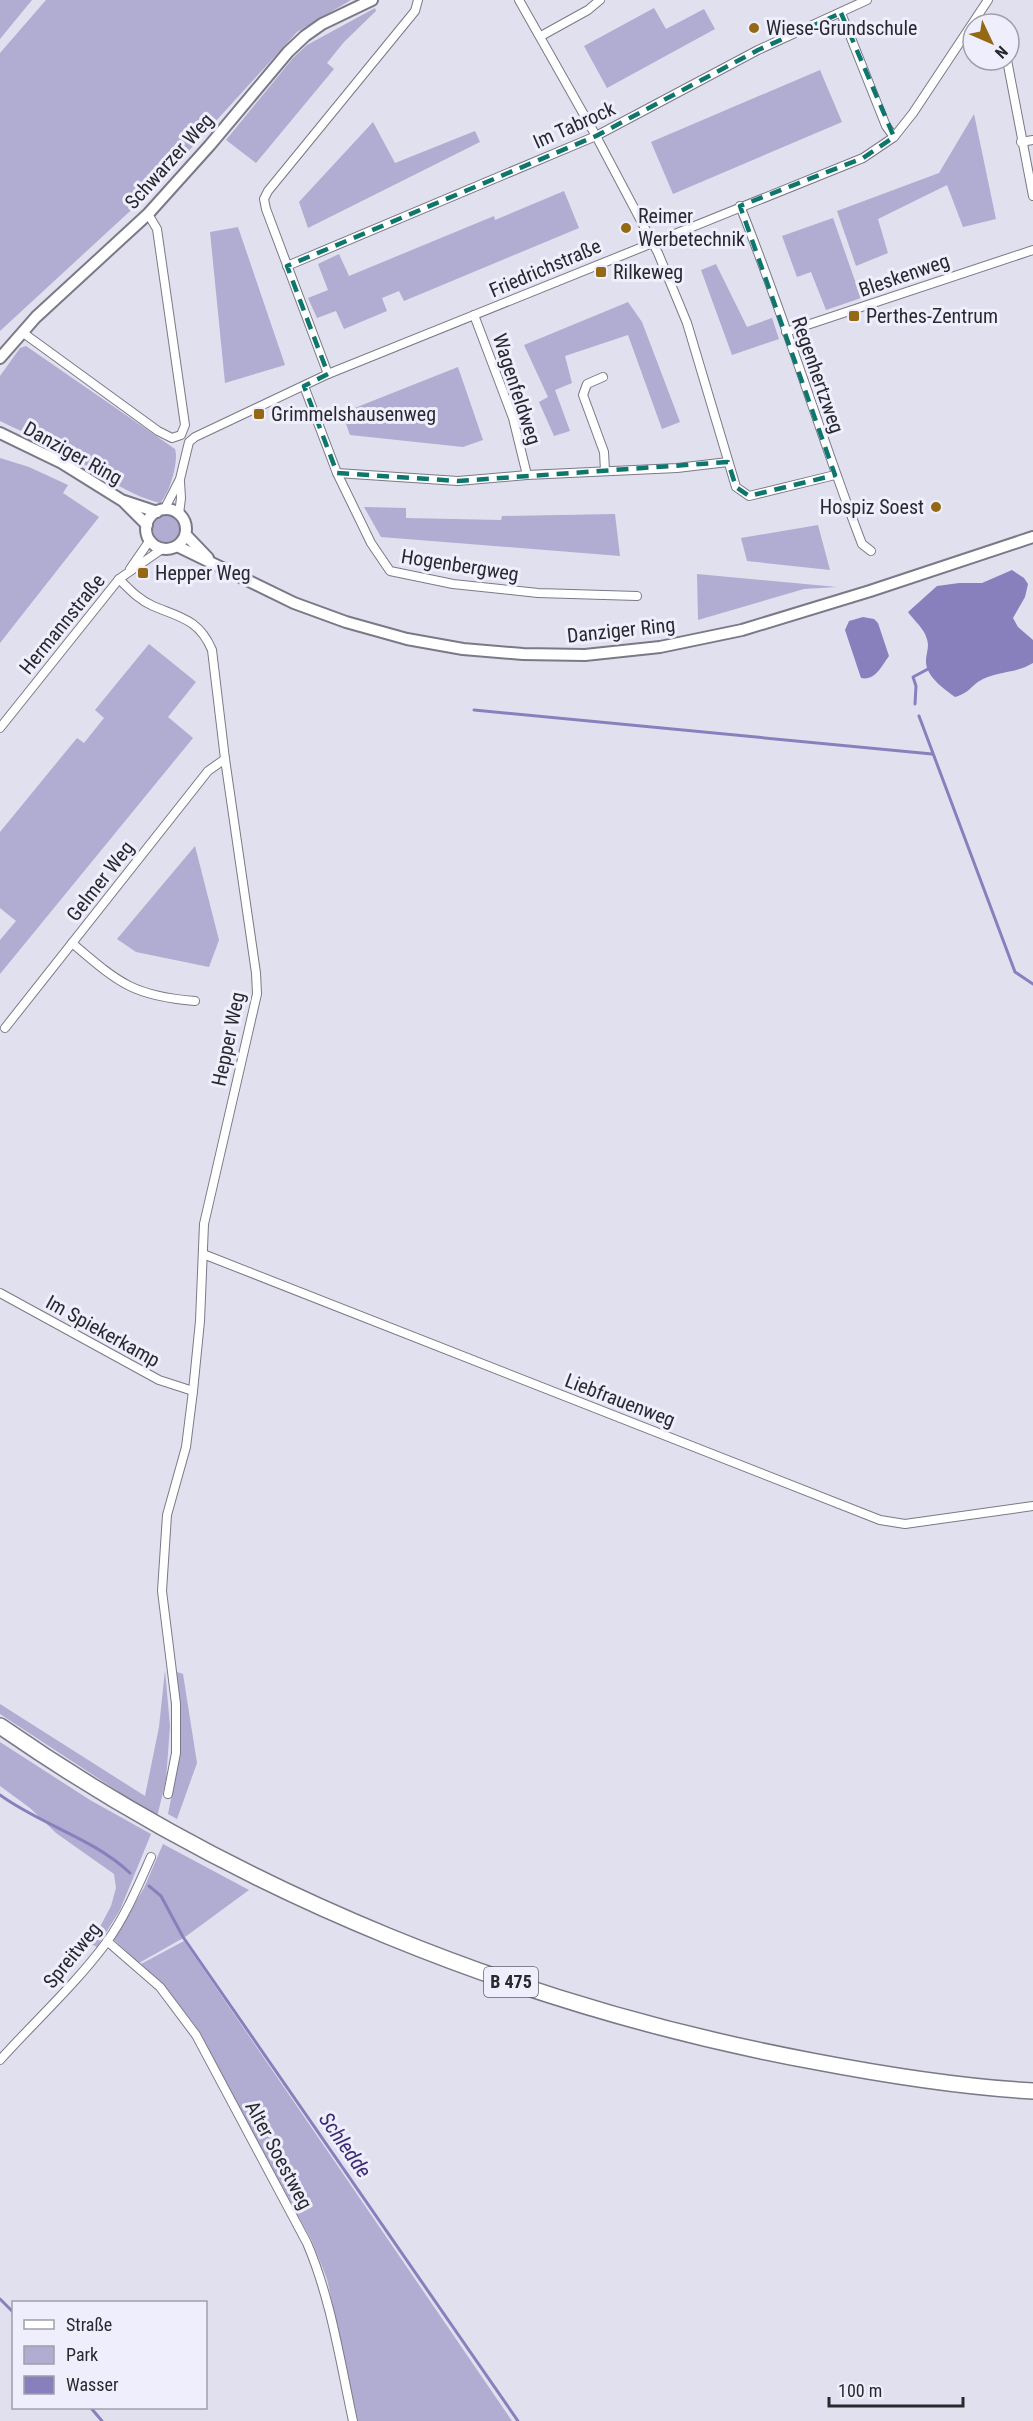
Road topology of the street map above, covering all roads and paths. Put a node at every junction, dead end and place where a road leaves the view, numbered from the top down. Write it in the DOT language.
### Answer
graph roads {
  1 [pos="372,0"];
  2 [pos="418,0"];
  3 [pos="519,0"];
  4 [pos="600,0"];
  5 [pos="867,0"];
  6 [pos="841,14"];
  7 [pos="541,36"];
  8 [pos="961,42"];
  9 [pos="1009,72"];
  10 [pos="596,136"];
  11 [pos="894,137"];
  12 [pos="1033,140"];
  13 [pos="1022,142"];
  14 [pos="1033,196"];
  15 [pos="740,206"];
  16 [pos="148,214"];
  17 [pos="651,242"];
  18 [pos="1033,250"];
  19 [pos="287,266"];
  20 [pos="474,315"];
  21 [pos="22,332"];
  22 [pos="786,332"];
  23 [pos="0,358"];
  24 [pos="328,374"];
  25 [pos="603,377"];
  26 [pos="304,386"];
  27 [pos="2,436"];
  28 [pos="728,462"];
  29 [pos="605,471"];
  30 [pos="337,473"];
  31 [pos="527,475"];
  32 [pos="835,475"];
  33 [pos="180,479"];
  34 [pos="123,501"];
  35 [pos="160,511"];
  36 [pos="178,514"];
  37 [pos="147,525"];
  38 [pos="186,535"];
  39 [pos="1033,537"];
  40 [pos="150,540"];
  41 [pos="177,546"];
  42 [pos="162,549"];
  43 [pos="870,551"];
  44 [pos="213,562"];
  45 [pos="129,570"];
  46 [pos="119,579"];
  47 [pos="637,596"];
  48 [pos="0,728"];
  49 [pos="225,759"];
  50 [pos="72,943"];
  51 [pos="195,1001"];
  52 [pos="5,1028"];
  53 [pos="203,1254"];
  54 [pos="0,1293"];
  55 [pos="193,1391"];
  56 [pos="1033,1506"];
  57 [pos="0,1726"];
  58 [pos="168,1794"];
  59 [pos="151,1857"];
  60 [pos="107,1941"];
  61 [pos="0,2060"];
  62 [pos="1033,2091"];
  63 [pos="352,2421"];
  1 -- 16 [label="main road, Schwarzer Weg"];
  2 -- 19 [label="street"];
  3 -- 7 [label="street"];
  4 -- 7 [label="street"];
  5 -- 6 [label="street, Im Tabrock"];
  6 -- 10 [label="street, Im Tabrock"];
  6 -- 11 [label="street"];
  7 -- 10 [label="street"];
  8 -- 11 [label="street, Friedrichstraße"];
  9 -- 13 [label="street"];
  10 -- 17 [label="street"];
  10 -- 19 [label="street, Im Tabrock"];
  11 -- 15 [label="street, Friedrichstraße"];
  12 -- 13 [label="street"];
  13 -- 14 [label="street"];
  15 -- 17 [label="street, Friedrichstraße"];
  15 -- 22 [label="street, Regenhertzweg"];
  16 -- 21 [label="main road, Schwarzer Weg"];
  16 -- 21 [label="street"];
  17 -- 20 [label="street, Friedrichstraße"];
  17 -- 28 [label="street"];
  18 -- 22 [label="street, Bleskenweg"];
  19 -- 24 [label="street"];
  20 -- 24 [label="street, Friedrichstraße"];
  20 -- 31 [label="street, Wagenfeldweg"];
  21 -- 23 [label="main road, Schwarzer Weg"];
  22 -- 32 [label="street, Regenhertzweg"];
  24 -- 26 [label="street, Friedrichstraße"];
  25 -- 29 [label="street"];
  26 -- 30 [label="street"];
  26 -- 33 [label="street, Friedrichstraße"];
  27 -- 34 [label="main road, Danziger Ring"];
  28 -- 29 [label="street"];
  28 -- 32 [label="street"];
  29 -- 31 [label="street"];
  30 -- 31 [label="street"];
  30 -- 47 [label="street, Hogenbergweg"];
  32 -- 43 [label="street, Regenhertzweg"];
  33 -- 35 [label="street"];
  33 -- 36 [label="street"];
  34 -- 35 [label="main road, Danziger Ring"];
  34 -- 37 [label="main road, Danziger Ring"];
  35 -- 36 [label="main road"];
  35 -- 37 [label="main road"];
  36 -- 38 [label="main road"];
  37 -- 40 [label="main road"];
  38 -- 41 [label="main road"];
  38 -- 44 [label="main road, Danziger Ring"];
  39 -- 44 [label="main road, Danziger Ring"];
  40 -- 42 [label="main road"];
  40 -- 45 [label="street, Hermannstraße"];
  41 -- 42 [label="main road"];
  41 -- 44 [label="main road, Danziger Ring"];
  42 -- 45 [label="street, Hermannstraße"];
  45 -- 46 [label="street, Hermannstraße"];
  46 -- 48 [label="street, Hermannstraße"];
  46 -- 49 [label="street, Hepper Weg"];
  49 -- 50 [label="street, Gelmer Weg"];
  49 -- 53 [label="street, Hepper Weg"];
  50 -- 51 [label="street"];
  50 -- 52 [label="street, Gelmer Weg"];
  53 -- 55 [label="street, Hepper Weg"];
  53 -- 56 [label="street, Liebfrauenweg"];
  54 -- 55 [label="street, Im Spiekerkamp"];
  55 -- 58 [label="street, Hepper Weg"];
  57 -- 62 [label="highway, B 475"];
  59 -- 60 [label="street, Spreitweg"];
  60 -- 61 [label="street, Spreitweg"];
  60 -- 63 [label="street, Alter Soestweg"];
}
